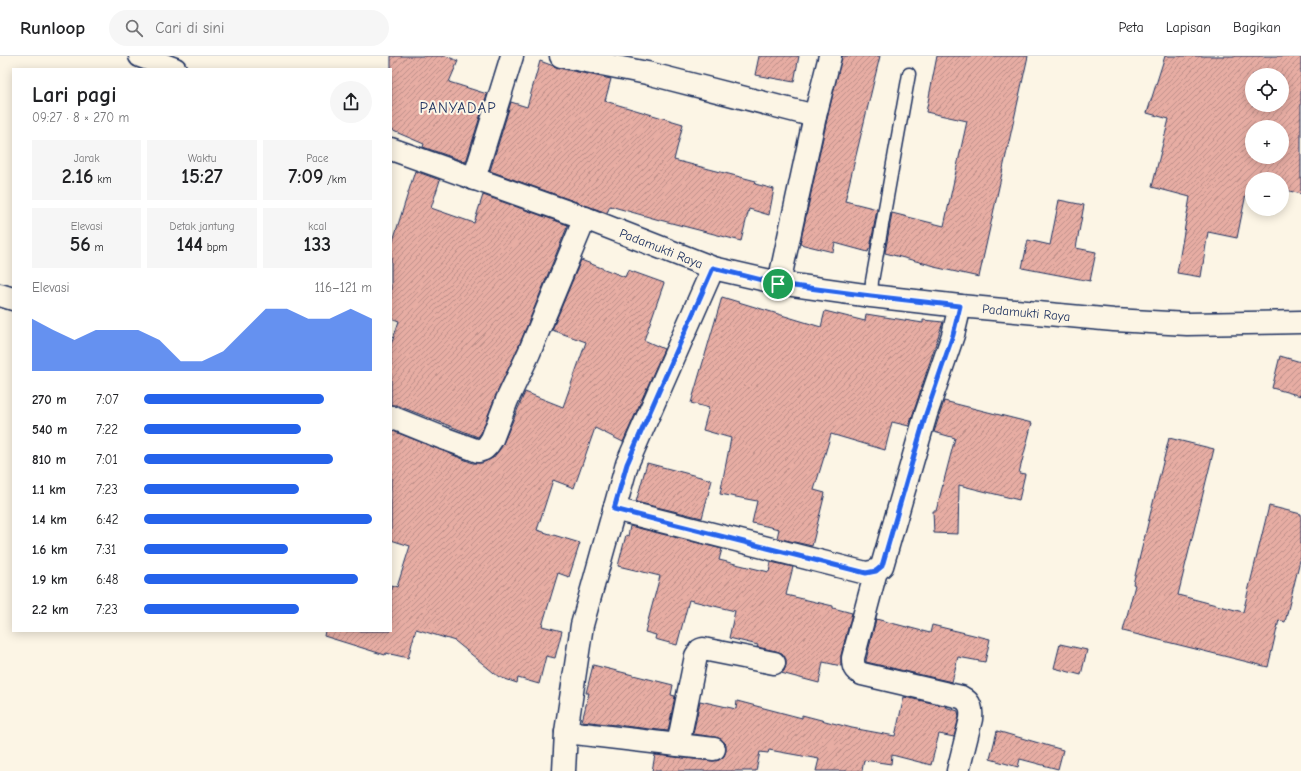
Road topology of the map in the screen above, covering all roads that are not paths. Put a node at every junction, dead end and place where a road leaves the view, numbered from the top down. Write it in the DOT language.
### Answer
graph roads {
  1 [pos="140,56"];
  2 [pos="512,56"];
  3 [pos="561,56"];
  4 [pos="830,56"];
  5 [pos="172,68"];
  6 [pos="909,74"];
  7 [pos="815,116"];
  8 [pos="392,149"];
  9 [pos="474,179"];
  10 [pos="585,218"];
  11 [pos="713,268"];
  12 [pos="780,277"];
  13 [pos="871,288"];
  14 [pos="0,295"];
  15 [pos="12,299"];
  16 [pos="960,306"];
  17 [pos="1301,322"];
  18 [pos="392,417"];
  19 [pos="614,509"];
  20 [pos="876,571"];
  21 [pos="774,663"];
  22 [pos="566,732"];
  23 [pos="678,745"];
  24 [pos="714,750"];
  25 [pos="564,771"];
  26 [pos="958,771"];
  1 -- 5 [label="street"];
  2 -- 9 [label="street"];
  3 -- 7 [label="street"];
  4 -- 7 [label="street"];
  6 -- 13 [label="lane"];
  7 -- 12 [label="street"];
  8 -- 9 [label="street, Padamukti Raya"];
  9 -- 10 [label="street, Padamukti Raya"];
  10 -- 11 [label="street, Padamukti Raya"];
  10 -- 18 [label="street"];
  11 -- 12 [label="street, Padamukti Raya"];
  11 -- 19 [label="street"];
  12 -- 13 [label="street, Padamukti Raya"];
  13 -- 16 [label="street, Padamukti Raya"];
  14 -- 15 [label="street"];
  16 -- 17 [label="street, Padamukti Raya"];
  16 -- 20 [label="street"];
  19 -- 20 [label="street"];
  19 -- 22 [label="street"];
  20 -- 26 [label="street"];
  21 -- 23 [label="street"];
  22 -- 23 [label="street"];
  22 -- 25 [label="street"];
  23 -- 24 [label="street"];
}
